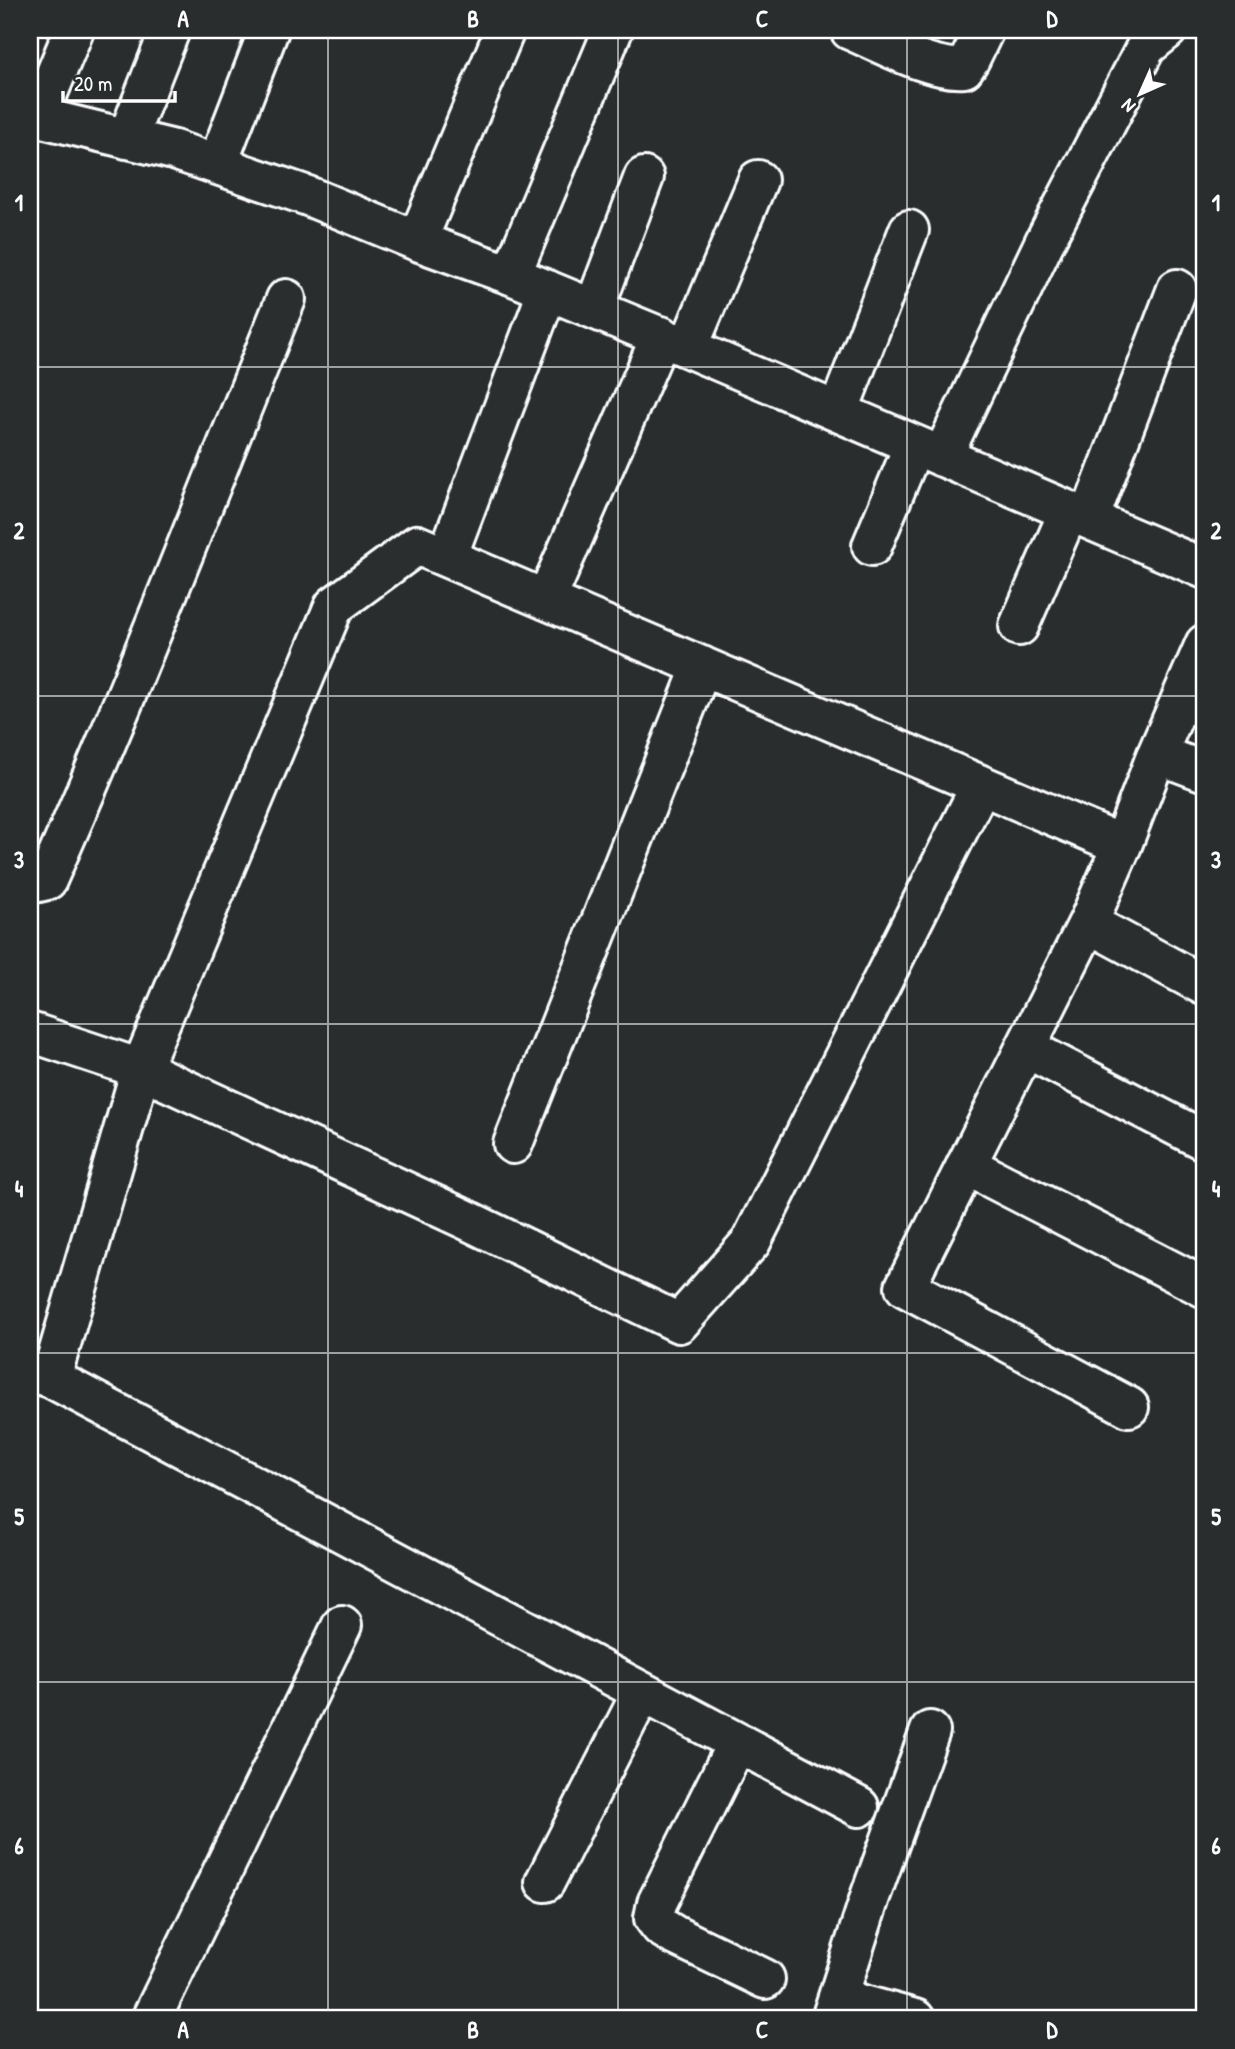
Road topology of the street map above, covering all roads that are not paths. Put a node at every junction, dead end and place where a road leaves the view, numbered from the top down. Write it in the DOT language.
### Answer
graph roads {
  1 [pos="74,30"];
  2 [pos="170,30"];
  3 [pos="270,30"];
  4 [pos="505,30"];
  5 [pos="613,30"];
  6 [pos="850,30"];
  7 [pos="984,30"];
  8 [pos="1167,30"];
  9 [pos="34,116"];
  10 [pos="127,139"];
  11 [pos="217,165"];
  12 [pos="644,177"];
  13 [pos="758,180"];
  14 [pos="909,230"];
  15 [pos="417,241"];
  16 [pos="511,275"];
  17 [pos="548,289"];
  18 [pos="1177,289"];
  19 [pos="286,299"];
  20 [pos="594,309"];
  21 [pos="675,342"];
  22 [pos="838,412"];
  23 [pos="928,451"];
  24 [pos="1079,515"];
  25 [pos="872,546"];
  26 [pos="447,557"];
  27 [pos="1205,569"];
  28 [pos="546,600"];
  29 [pos="1019,626"];
  30 [pos="1205,644"];
  31 [pos="702,666"];
  32 [pos="1157,754"];
  33 [pos="1205,772"];
  34 [pos="981,785"];
  35 [pos="1122,845"];
  36 [pos="30,884"];
  37 [pos="1088,923"];
  38 [pos="1205,986"];
  39 [pos="30,1032"];
  40 [pos="1026,1048"];
  41 [pos="141,1069"];
  42 [pos="1205,1141"];
  43 [pos="513,1144"];
  44 [pos="966,1165"];
  45 [pos="1205,1288"];
  46 [pos="41,1375"];
  47 [pos="1129,1407"];
  48 [pos="342,1625"];
  49 [pos="642,1692"];
  50 [pos="930,1731"];
  51 [pos="737,1743"];
  52 [pos="859,1807"];
  53 [pos="545,1882"];
  54 [pos="765,1979"];
  55 [pos="834,2009"];
  56 [pos="151,2019"];
  57 [pos="915,2019"];
  1 -- 9 [label="street"];
  2 -- 10 [label="street"];
  3 -- 11 [label="street"];
  4 -- 15 [label="street"];
  5 -- 16 [label="street"];
  6 -- 7 [label="street"];
  8 -- 23 [label="street"];
  9 -- 10 [label="street"];
  10 -- 11 [label="street"];
  11 -- 15 [label="street"];
  12 -- 20 [label="street"];
  13 -- 21 [label="street"];
  14 -- 22 [label="street"];
  15 -- 16 [label="street"];
  16 -- 17 [label="street"];
  17 -- 20 [label="street"];
  17 -- 26 [label="street"];
  18 -- 24 [label="street"];
  19 -- 36 [label="street"];
  20 -- 21 [label="street"];
  21 -- 22 [label="street"];
  21 -- 28 [label="street"];
  22 -- 23 [label="street"];
  23 -- 24 [label="street"];
  23 -- 25 [label="street"];
  24 -- 27 [label="street"];
  24 -- 29 [label="street"];
  26 -- 28 [label="street"];
  26 -- 41 [label="street"];
  28 -- 31 [label="street"];
  30 -- 32 [label="street"];
  31 -- 34 [label="street"];
  31 -- 43 [label="street"];
  32 -- 33 [label="street"];
  32 -- 35 [label="street"];
  34 -- 35 [label="street"];
  34 -- 41 [label="street"];
  35 -- 37 [label="street"];
  37 -- 38 [label="street"];
  37 -- 40 [label="street"];
  39 -- 41 [label="street"];
  40 -- 42 [label="street"];
  40 -- 44 [label="street"];
  41 -- 46 [label="street"];
  44 -- 45 [label="street"];
  44 -- 47 [label="street"];
  46 -- 49 [label="street"];
  48 -- 56 [label="street"];
  49 -- 51 [label="street"];
  49 -- 53 [label="street"];
  50 -- 55 [label="street"];
  51 -- 52 [label="street"];
  51 -- 54 [label="street"];
  55 -- 57 [label="street"];
}
